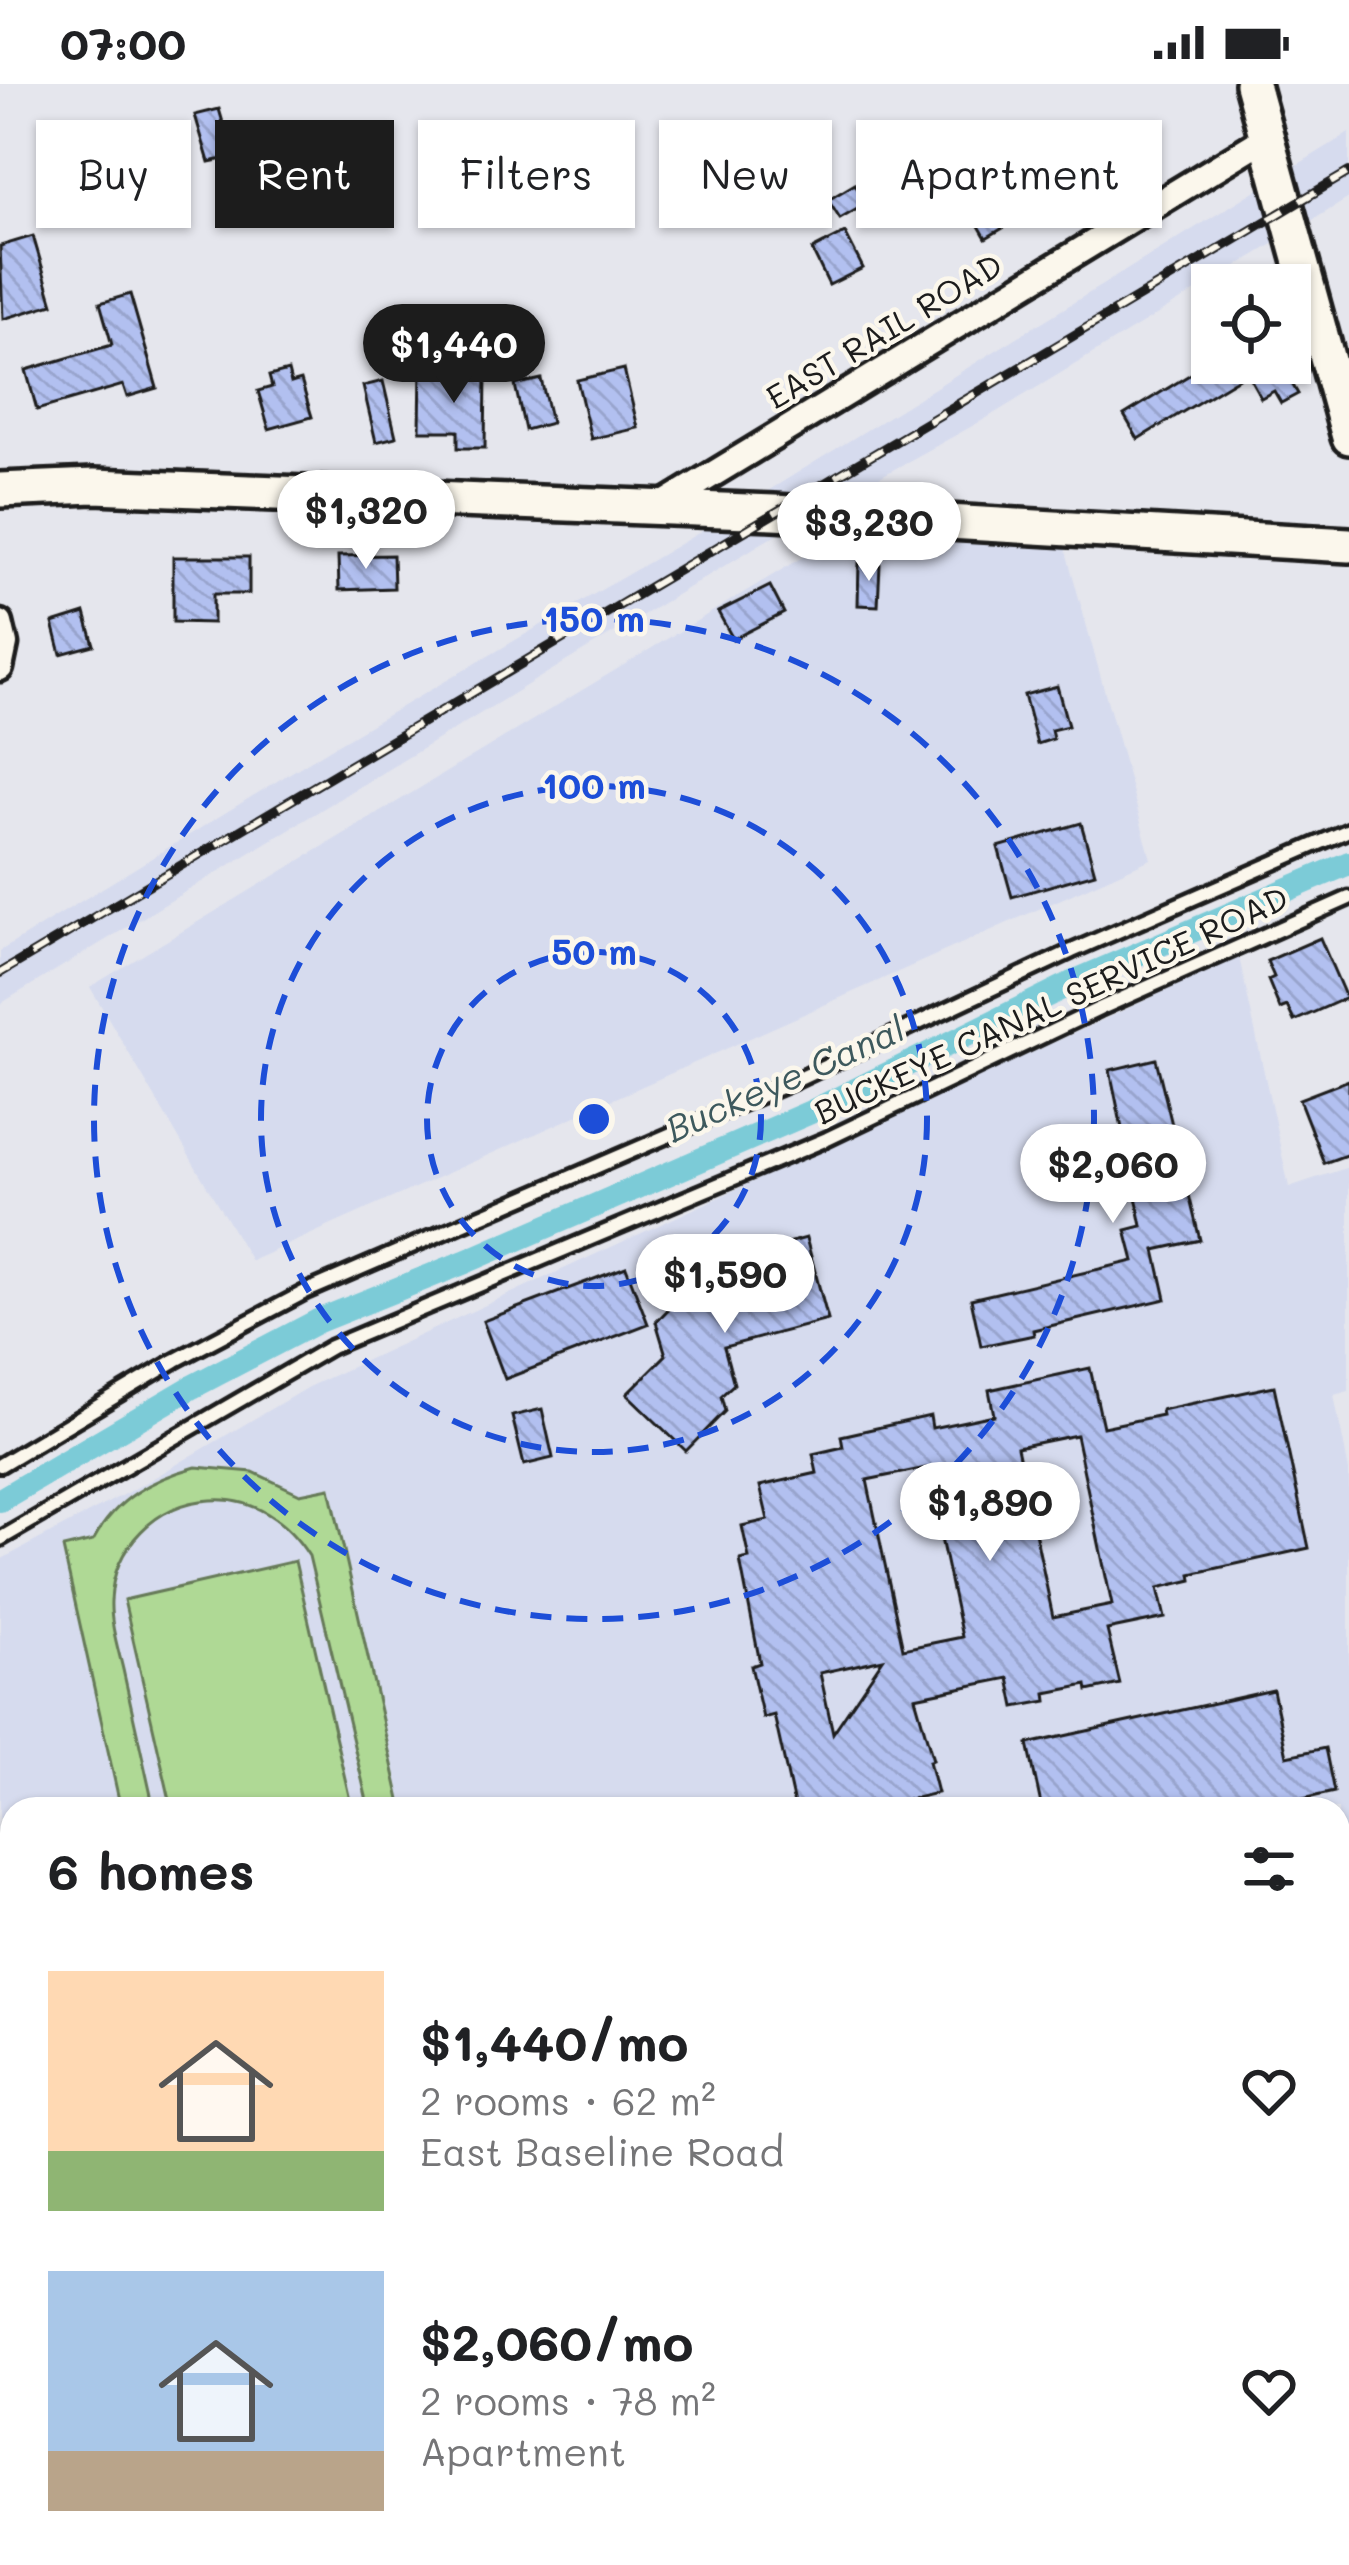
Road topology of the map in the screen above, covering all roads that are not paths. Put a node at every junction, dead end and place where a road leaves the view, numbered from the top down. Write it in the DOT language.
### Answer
graph roads {
  1 [pos="1252,84"];
  2 [pos="1267,137"];
  3 [pos="1349,436"];
  4 [pos="0,490"];
  5 [pos="659,506"];
  6 [pos="1349,545"];
  7 [pos="0,623"];
  8 [pos="1,666"];
  9 [pos="1349,830"];
  10 [pos="1349,898"];
  11 [pos="0,1465"];
  12 [pos="0,1539"];
  1 -- 2 [label="main road"];
  2 -- 3 [label="main road"];
  2 -- 5 [label="street, EAST RAIL ROAD"];
  4 -- 5 [label="main road"];
  5 -- 6 [label="main road"];
  7 -- 8 [label="street"];
  9 -- 11 [label="lane, BUCKEYE CANAL SERVICE ROAD"];
  10 -- 12 [label="lane, BUCKEYE CANAL SERVICE ROAD"];
}
